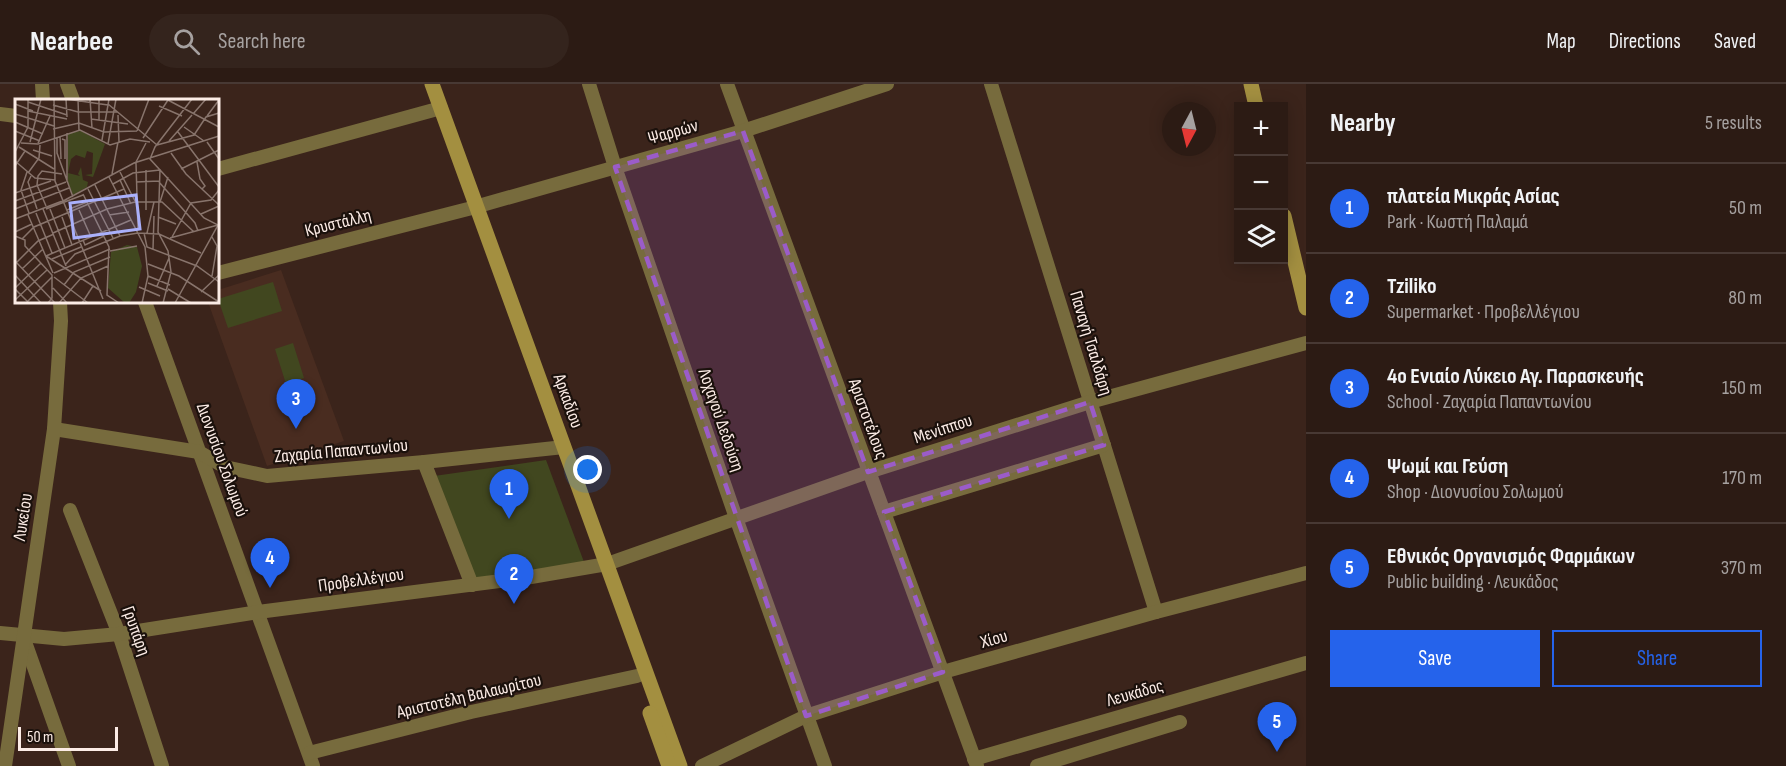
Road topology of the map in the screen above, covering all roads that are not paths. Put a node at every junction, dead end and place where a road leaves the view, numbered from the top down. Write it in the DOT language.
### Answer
graph roads {
  1 [pos="42,84"];
  2 [pos="67,84"];
  3 [pos="422,84"];
  4 [pos="432,84"];
  5 [pos="589,84"];
  6 [pos="728,84"];
  7 [pos="887,84"];
  8 [pos="991,84"];
  9 [pos="1251,84"];
  10 [pos="43,99"];
  11 [pos="73,99"];
  12 [pos="1255,102"];
  13 [pos="436,110"];
  14 [pos="0,114"];
  15 [pos="15,116"];
  16 [pos="743,131"];
  17 [pos="615,167"];
  18 [pos="219,169"];
  19 [pos="472,208"];
  20 [pos="1288,233"];
  21 [pos="219,273"];
  22 [pos="60,303"];
  23 [pos="145,303"];
  24 [pos="1306,308"];
  25 [pos="1306,343"];
  26 [pos="1090,402"];
  27 [pos="54,429"];
  28 [pos="1104,445"];
  29 [pos="561,448"];
  30 [pos="199,452"];
  31 [pos="424,462"];
  32 [pos="868,472"];
  33 [pos="70,510"];
  34 [pos="884,512"];
  35 [pos="736,518"];
  36 [pos="602,565"];
  37 [pos="1306,573"];
  38 [pos="472,585"];
  39 [pos="258,612"];
  40 [pos="1156,612"];
  41 [pos="0,633"];
  42 [pos="119,634"];
  43 [pos="23,637"];
  44 [pos="1306,663"];
  45 [pos="943,672"];
  46 [pos="637,676"];
  47 [pos="806,716"];
  48 [pos="1180,722"];
  49 [pos="311,760"];
  50 [pos="976,762"];
  51 [pos="5,766"];
  52 [pos="69,766"];
  53 [pos="162,766"];
  54 [pos="669,766"];
  55 [pos="680,766"];
  56 [pos="702,766"];
  57 [pos="825,766"];
  58 [pos="1036,766"];
  1 -- 10 [label="street"];
  2 -- 11 [label="street"];
  3 -- 13 [label="street, Αρκαδίου"];
  4 -- 13 [label="street, Αρκαδίου"];
  5 -- 17 [label="street, Λοχαγού Δεδούση"];
  6 -- 16 [label="street, Αριστοτέλους"];
  7 -- 16 [label="street, Ψαρρών"];
  8 -- 26 [label="street, Παναγή Τσαλδάρη"];
  9 -- 12 [label="street"];
  13 -- 18 [label="street"];
  13 -- 19 [label="street, Αρκαδίου"];
  14 -- 15 [label="street"];
  16 -- 17 [label="street, Ψαρρών"];
  16 -- 32 [label="street, Αριστοτέλους"];
  17 -- 19 [label="street, Ψαρρών"];
  17 -- 35 [label="street, Λοχαγού Δεδούση"];
  19 -- 21 [label="street, Κρυστάλλη"];
  19 -- 29 [label="street, Αρκαδίου"];
  20 -- 24 [label="street"];
  22 -- 27 [label="street, Λυκείου"];
  23 -- 30 [label="street, Διονυσίου Σολωμού"];
  25 -- 26 [label="street, Μενίππου"];
  26 -- 28 [label="street, Παναγή Τσαλδάρη"];
  26 -- 32 [label="street, Μενίππου"];
  27 -- 30 [label="street, Ζαχαρία Παπαντωνίου"];
  27 -- 43 [label="street, Λυκείου"];
  28 -- 34 [label="street"];
  28 -- 40 [label="street, Παναγή Τσαλδάρη"];
  29 -- 31 [label="street, Ζαχαρία Παπαντωνίου"];
  29 -- 36 [label="street, Αρκαδίου"];
  30 -- 31 [label="street, Ζαχαρία Παπαντωνίου"];
  30 -- 39 [label="street, Διονυσίου Σολωμού"];
  31 -- 38 [label="street"];
  32 -- 34 [label="street, Αριστοτέλους"];
  32 -- 35 [label="street, Μενίππου"];
  33 -- 42 [label="street, Γρυπάρη"];
  34 -- 45 [label="street, Αριστοτέλους"];
  35 -- 36 [label="street, Μενίππου"];
  35 -- 47 [label="street, Λοχαγού Δεδούση"];
  36 -- 38 [label="street, Προβελλέγιου"];
  36 -- 46 [label="street, Αρκαδίου"];
  36 -- 55 [label="street, Αρκαδίου"];
  37 -- 40 [label="street, Χίου"];
  38 -- 39 [label="street, Προβελλέγιου"];
  39 -- 42 [label="street, Προβελλέγιου"];
  39 -- 49 [label="street, Διονυσίου Σολωμού"];
  40 -- 45 [label="street, Χίου"];
  41 -- 43 [label="street, Προβελλέγιου"];
  42 -- 43 [label="street, Προβελλέγιου"];
  42 -- 53 [label="street, Γρυπάρη"];
  43 -- 51 [label="street"];
  43 -- 52 [label="street, Λυκείου"];
  44 -- 50 [label="street, Λευκάδος"];
  45 -- 47 [label="street, Χίου"];
  45 -- 50 [label="street, Αριστοτέλους"];
  46 -- 49 [label="street, Αριστοτέλη Βαλαωρίτου"];
  46 -- 54 [label="street, Αρκαδίου"];
  47 -- 56 [label="street, Χίου"];
  47 -- 57 [label="street, Λοχαγού Δεδούση"];
  48 -- 58 [label="street"];
}
